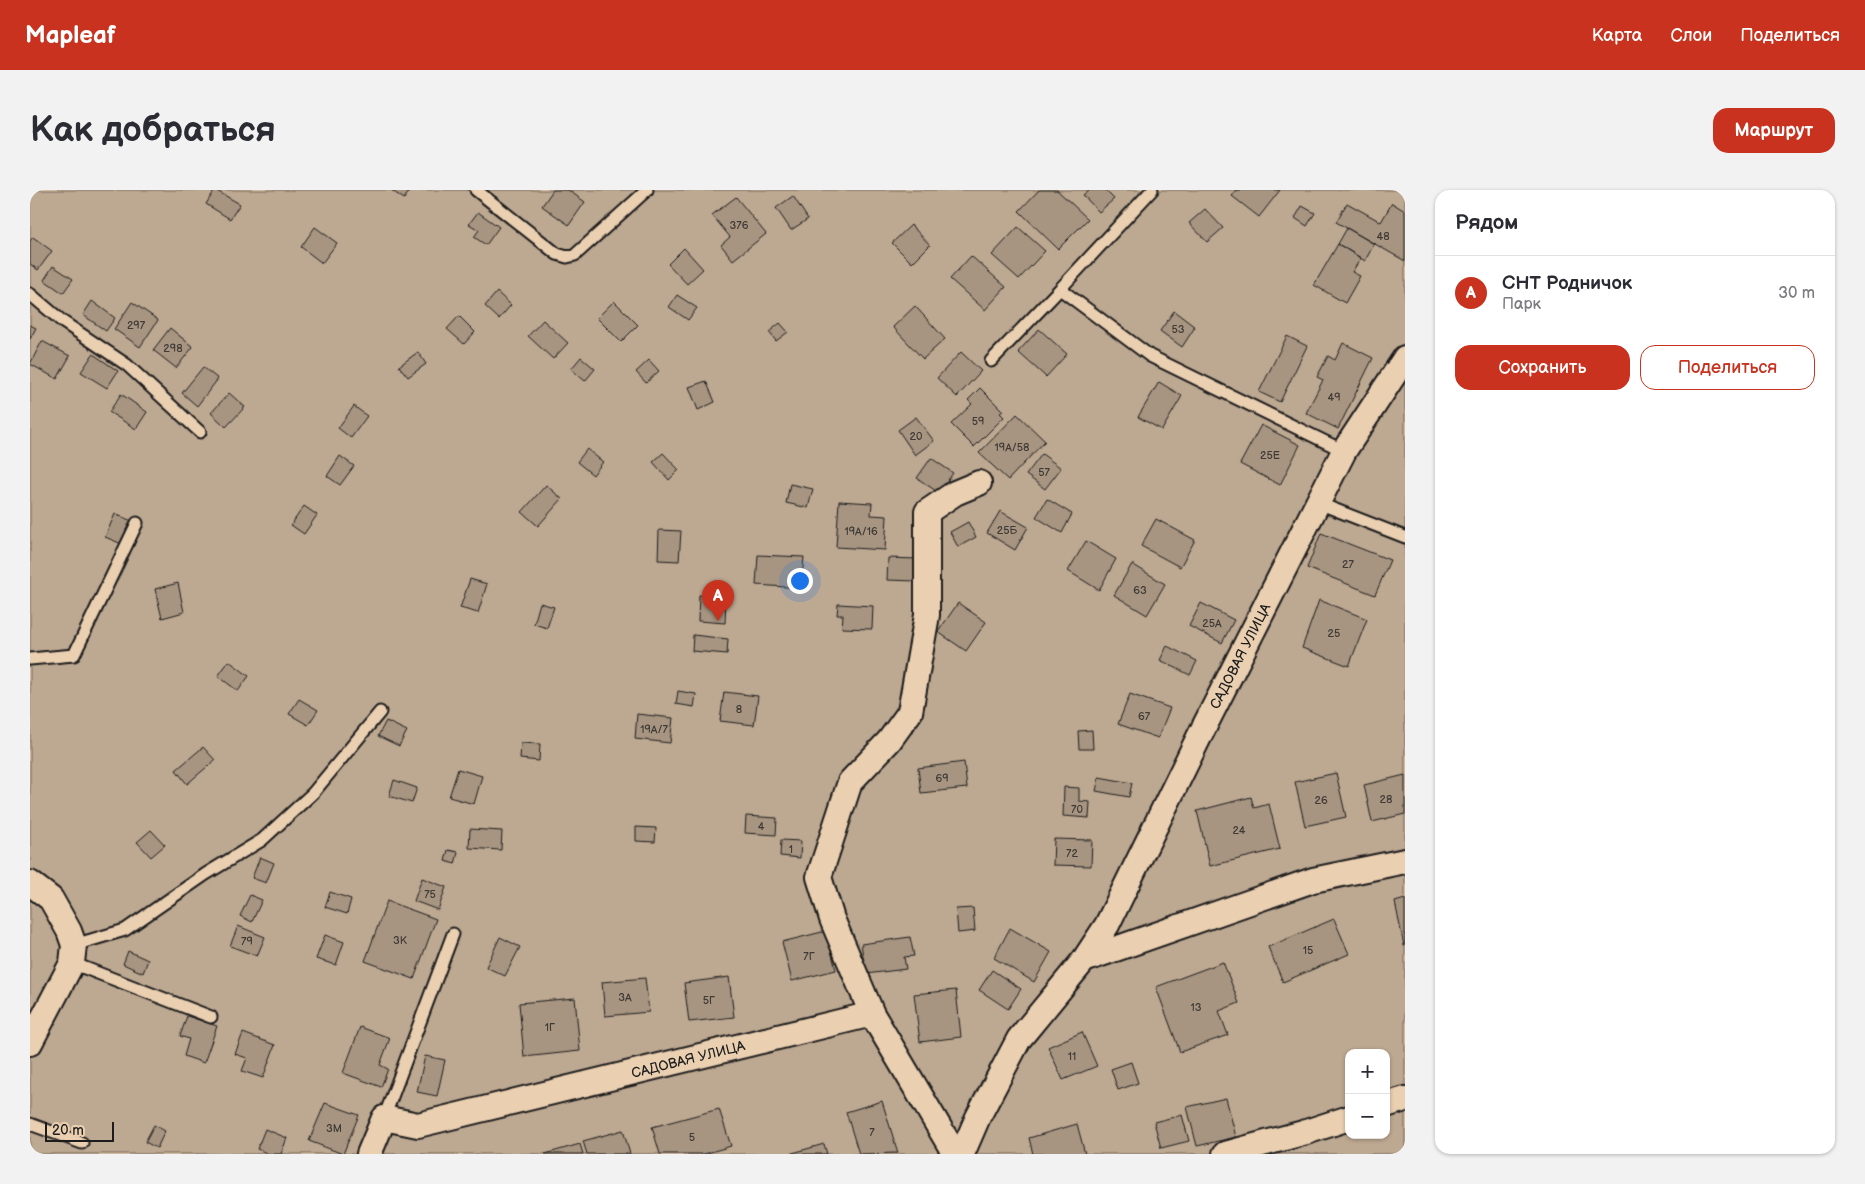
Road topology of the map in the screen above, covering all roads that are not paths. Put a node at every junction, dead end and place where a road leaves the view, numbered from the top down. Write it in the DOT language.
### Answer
graph roads {
  1 [pos="476,190"];
  2 [pos="647,190"];
  3 [pos="1152,190"];
  4 [pos="1060,289"];
  5 [pos="30,294"];
  6 [pos="1405,358"];
  7 [pos="991,362"];
  8 [pos="200,432"];
  9 [pos="1344,451"];
  10 [pos="979,483"];
  11 [pos="1318,503"];
  12 [pos="137,523"];
  13 [pos="1405,537"];
  14 [pos="30,659"];
  15 [pos="380,712"];
  16 [pos="1405,861"];
  17 [pos="30,883"];
  18 [pos="453,934"];
  19 [pos="73,954"];
  20 [pos="1084,960"];
  21 [pos="872,1014"];
  22 [pos="211,1017"];
  23 [pos="30,1043"];
  24 [pos="1405,1099"];
  25 [pos="1390,1105"];
  26 [pos="384,1118"];
  27 [pos="1345,1119"];
  28 [pos="30,1124"];
  29 [pos="82,1143"];
  30 [pos="369,1154"];
  31 [pos="956,1154"];
  32 [pos="962,1154"];
  33 [pos="1225,1154"];
  1 -- 2 [label="lane"];
  3 -- 4 [label="lane"];
  4 -- 7 [label="lane"];
  4 -- 9 [label="lane"];
  5 -- 8 [label="lane"];
  6 -- 9 [label="street, САДОВАЯ УЛИЦА"];
  9 -- 11 [label="street, САДОВАЯ УЛИЦА"];
  10 -- 21 [label="street"];
  11 -- 13 [label="lane"];
  11 -- 20 [label="street, САДОВАЯ УЛИЦА"];
  12 -- 14 [label="lane"];
  15 -- 19 [label="lane"];
  16 -- 20 [label="street"];
  17 -- 19 [label="street"];
  18 -- 26 [label="lane"];
  19 -- 22 [label="lane"];
  19 -- 23 [label="street"];
  20 -- 32 [label="street, САДОВАЯ УЛИЦА"];
  21 -- 26 [label="street, САДОВАЯ УЛИЦА"];
  21 -- 31 [label="street"];
  24 -- 25 [label="street"];
  26 -- 30 [label="street"];
  27 -- 33 [label="street"];
  28 -- 29 [label="lane"];
}
